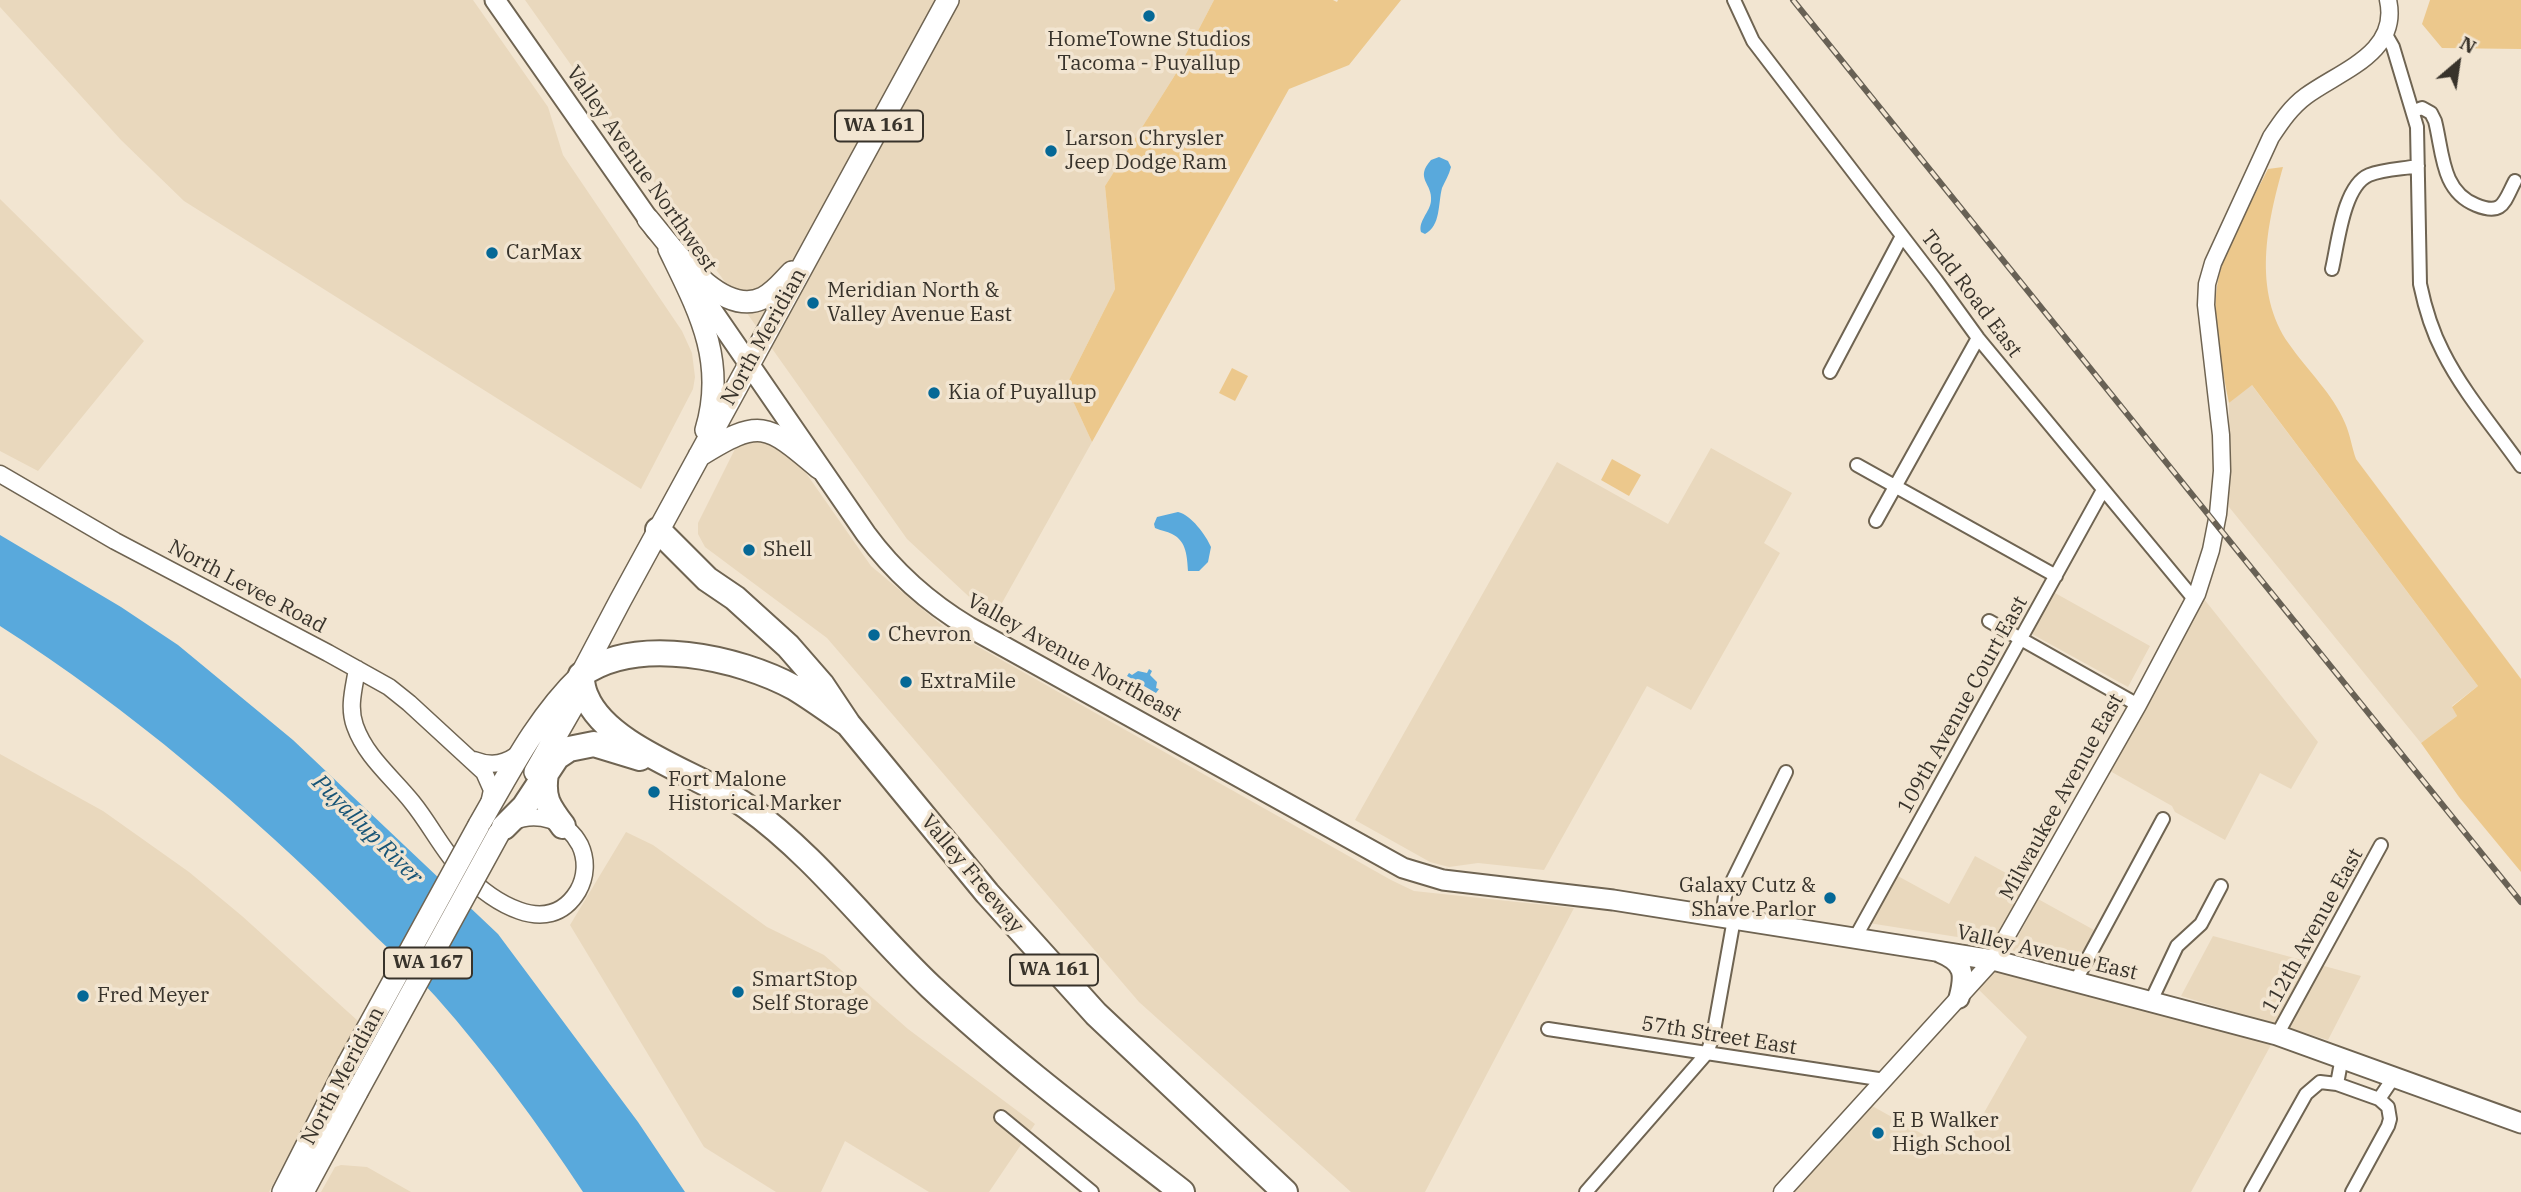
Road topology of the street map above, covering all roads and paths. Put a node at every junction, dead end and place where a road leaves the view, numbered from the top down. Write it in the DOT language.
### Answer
graph roads {
  1 [pos="495,0"];
  2 [pos="948,0"];
  3 [pos="1734,0"];
  4 [pos="2388,0"];
  5 [pos="2385,33"];
  6 [pos="2414,111"];
  7 [pos="2418,166"];
  8 [pos="2515,181"];
  9 [pos="648,219"];
  10 [pos="1902,236"];
  11 [pos="669,249"];
  12 [pos="810,253"];
  13 [pos="2332,269"];
  14 [pos="1978,338"];
  15 [pos="750,364"];
  16 [pos="1830,372"];
  17 [pos="697,457"];
  18 [pos="1857,465"];
  19 [pos="2521,466"];
  20 [pos="819,468"];
  21 [pos="0,474"];
  22 [pos="1895,486"];
  23 [pos="2103,490"];
  24 [pos="1876,521"];
  25 [pos="658,530"];
  26 [pos="2056,576"];
  27 [pos="2194,599"];
  28 [pos="1989,621"];
  29 [pos="2021,640"];
  30 [pos="357,669"];
  31 [pos="580,675"];
  32 [pos="2138,705"];
  33 [pos="848,724"];
  34 [pos="523,751"];
  35 [pos="463,753"];
  36 [pos="1786,772"];
  37 [pos="546,773"];
  38 [pos="696,779"];
  39 [pos="2163,819"];
  40 [pos="492,825"];
  41 [pos="563,825"];
  42 [pos="2381,845"];
  43 [pos="1464,883"];
  44 [pos="2221,886"];
  45 [pos="1728,918"];
  46 [pos="1856,938"];
  47 [pos="1934,950"];
  48 [pos="1993,960"];
  49 [pos="2075,982"];
  50 [pos="1959,998"];
  51 [pos="2151,1001"];
  52 [pos="1548,1029"];
  53 [pos="2277,1035"];
  54 [pos="1707,1053"];
  55 [pos="2342,1057"];
  56 [pos="2394,1077"];
  57 [pos="1885,1080"];
  58 [pos="2337,1084"];
  59 [pos="2379,1099"];
  60 [pos="1001,1117"];
  61 [pos="2521,1123"];
  62 [pos="284,1192"];
  63 [pos="303,1192"];
  64 [pos="1092,1192"];
  65 [pos="1182,1192"];
  66 [pos="1285,1192"];
  67 [pos="1586,1192"];
  68 [pos="1782,1192"];
  69 [pos="2251,1192"];
  70 [pos="2352,1192"];
  1 -- 9 [label="main road, Valley Avenue Northwest"];
  2 -- 12 [label="main road, North Meridian / WA 161"];
  3 -- 10 [label="street, Todd Road East"];
  4 -- 5 [label="street"];
  5 -- 6 [label="street"];
  5 -- 27 [label="street, Milwaukee Avenue East"];
  6 -- 7 [label="street"];
  6 -- 8 [label="street"];
  7 -- 13 [label="street"];
  7 -- 19 [label="street"];
  9 -- 11 [label="main road, Valley Avenue Northwest"];
  9 -- 12 [label="main road"];
  10 -- 14 [label="street, Todd Road East"];
  10 -- 16 [label="street"];
  11 -- 15 [label="main road, Valley Avenue Northwest"];
  11 -- 17 [label="main road"];
  12 -- 15 [label="main road, North Meridian / WA 161"];
  14 -- 22 [label="street"];
  14 -- 23 [label="street, Todd Road East"];
  15 -- 17 [label="main road, North Meridian / WA 161"];
  15 -- 20 [label="main road, Valley Avenue Northeast"];
  17 -- 20 [label="main road"];
  17 -- 25 [label="main road, North Meridian / WA 161"];
  18 -- 22 [label="street"];
  20 -- 43 [label="main road, Valley Avenue Northeast"];
  21 -- 30 [label="street, North Levee Road"];
  22 -- 24 [label="street"];
  22 -- 26 [label="street"];
  23 -- 26 [label="street, 109th Avenue Court East"];
  23 -- 27 [label="street, Todd Road East"];
  25 -- 31 [label="main road, North Meridian / WA 161"];
  25 -- 33 [label="highway, WA 161"];
  26 -- 29 [label="street, 109th Avenue Court East"];
  27 -- 32 [label="street, Milwaukee Avenue East"];
  28 -- 29 [label="street"];
  29 -- 32 [label="street"];
  29 -- 46 [label="street, 109th Avenue Court East"];
  30 -- 35 [label="street, North Levee Road"];
  30 -- 41 [label="street"];
  31 -- 33 [label="highway, WA 167"];
  31 -- 34 [label="main road, North Meridian / WA 167"];
  31 -- 38 [label="highway"];
  31 -- 40 [label="main road, North Meridian"];
  32 -- 48 [label="street, Milwaukee Avenue East"];
  33 -- 66 [label="highway, Valley Freeway / WA 161"];
  34 -- 35 [label="street"];
  34 -- 40 [label="main road, North Meridian / WA 167"];
  35 -- 40 [label="street, North Levee Road"];
  36 -- 45 [label="street"];
  37 -- 38 [label="highway, WA 167"];
  37 -- 40 [label="highway, WA 167"];
  37 -- 41 [label="highway"];
  38 -- 65 [label="highway"];
  39 -- 49 [label="street"];
  40 -- 41 [label="street"];
  40 -- 62 [label="main road, North Meridian / WA 167, bridge"];
  40 -- 63 [label="main road, North Meridian / WA 167, bridge"];
  42 -- 53 [label="street, 112th Avenue East"];
  43 -- 45 [label="main road, Valley Avenue East"];
  44 -- 51 [label="street"];
  45 -- 46 [label="main road, Valley Avenue East"];
  45 -- 54 [label="street"];
  46 -- 47 [label="main road, Valley Avenue East"];
  47 -- 48 [label="main road, Valley Avenue East"];
  47 -- 50 [label="main road"];
  48 -- 49 [label="main road, Valley Avenue East"];
  48 -- 50 [label="street, Milwaukee Avenue East"];
  49 -- 51 [label="main road, Valley Avenue East"];
  50 -- 57 [label="street, Milwaukee Avenue East"];
  51 -- 53 [label="main road, Valley Avenue East"];
  52 -- 54 [label="street, 57th Street East"];
  53 -- 55 [label="main road, Valley Avenue East"];
  54 -- 57 [label="street, 57th Street East"];
  54 -- 67 [label="street"];
  55 -- 56 [label="main road, Valley Avenue East"];
  55 -- 58 [label="street"];
  56 -- 59 [label="street"];
  56 -- 61 [label="main road, Valley Avenue East"];
  57 -- 68 [label="street, Milwaukee Avenue East"];
  58 -- 59 [label="street"];
  58 -- 69 [label="street"];
  59 -- 70 [label="street"];
  60 -- 64 [label="street"];
}
